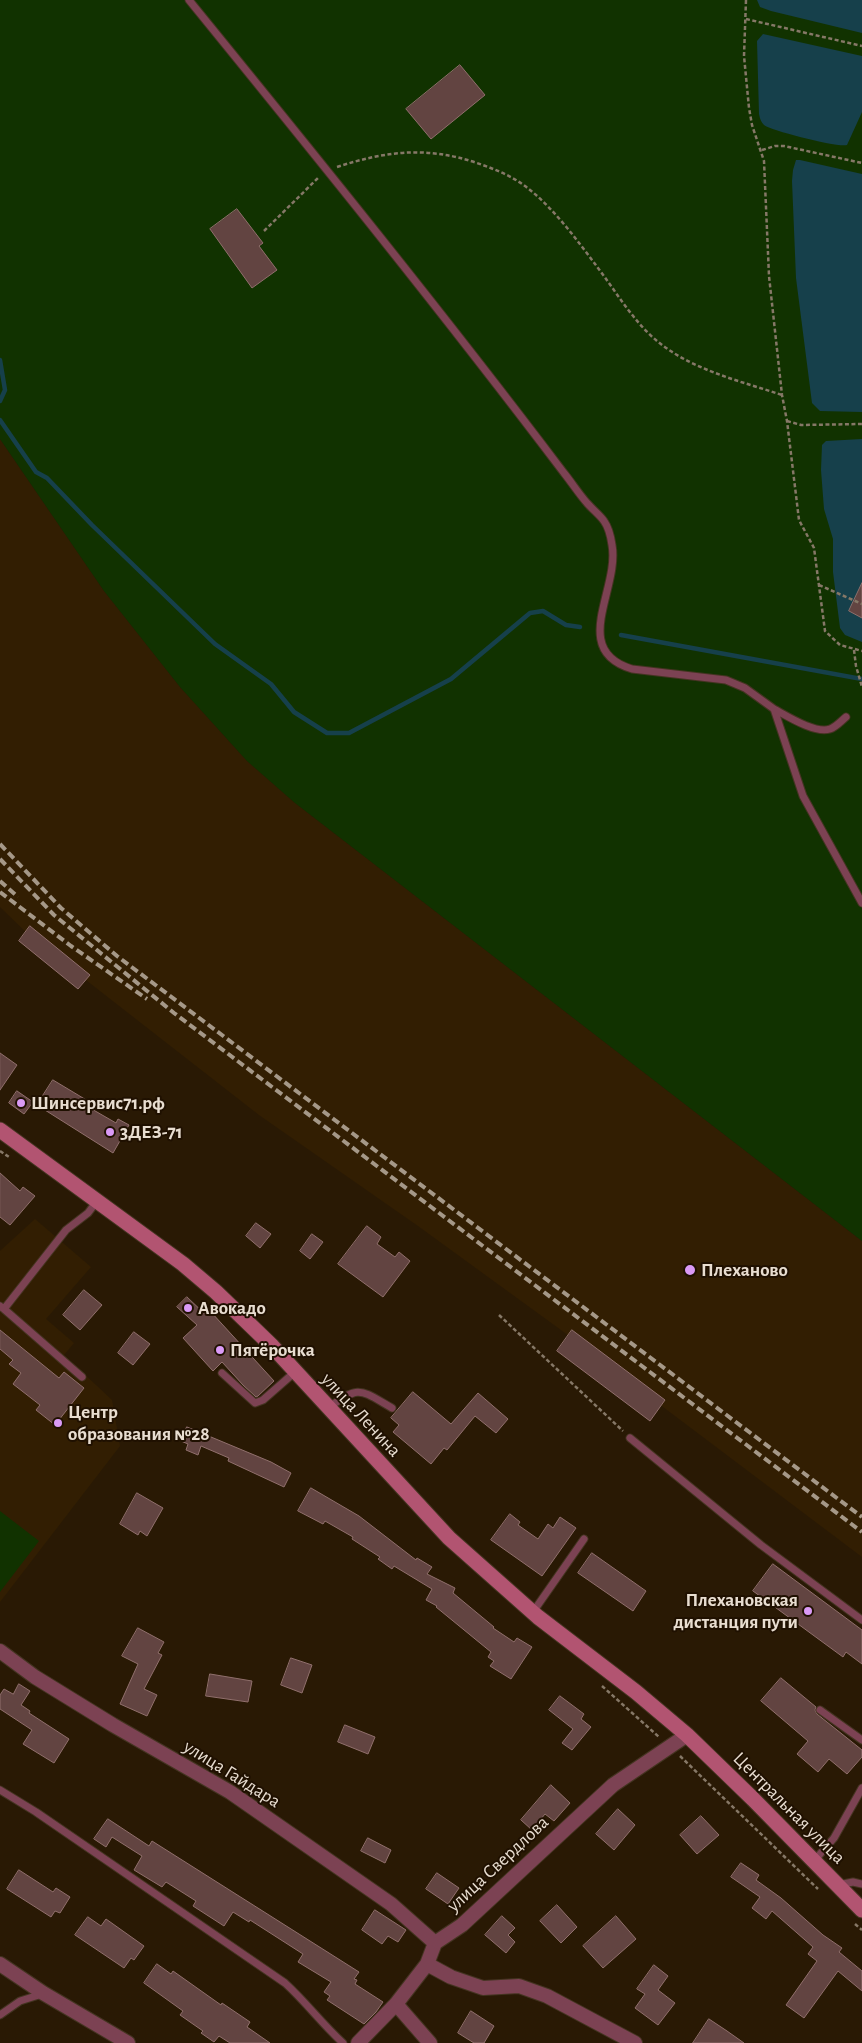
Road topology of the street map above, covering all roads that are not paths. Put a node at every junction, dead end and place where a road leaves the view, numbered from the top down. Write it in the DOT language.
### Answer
graph roads {
  1 [pos="189,0"];
  2 [pos="774,709"];
  3 [pos="846,717"];
  4 [pos="862,903"];
  5 [pos="0,1130"];
  6 [pos="97,1201"];
  7 [pos="2,1308"];
  8 [pos="295,1372"];
  9 [pos="222,1373"];
  10 [pos="82,1377"];
  11 [pos="328,1408"];
  12 [pos="392,1408"];
  13 [pos="630,1438"];
  14 [pos="584,1539"];
  15 [pos="533,1613"];
  16 [pos="862,1620"];
  17 [pos="0,1652"];
  18 [pos="820,1710"];
  19 [pos="687,1735"];
  20 [pos="862,1740"];
  21 [pos="862,1788"];
  22 [pos="0,1790"];
  23 [pos="814,1861"];
  24 [pos="862,1884"];
  25 [pos="838,1885"];
  26 [pos="856,1914"];
  27 [pos="435,1943"];
  28 [pos="0,1964"];
  29 [pos="427,1964"];
  30 [pos="43,1993"];
  31 [pos="396,2004"];
  32 [pos="0,2015"];
  33 [pos="128,2043"];
  34 [pos="343,2043"];
  35 [pos="358,2043"];
  36 [pos="430,2043"];
  37 [pos="636,2043"];
  1 -- 2 [label="lane"];
  2 -- 3 [label="lane"];
  2 -- 4 [label="lane"];
  5 -- 6 [label="main road, улица Ленина"];
  6 -- 7 [label="lane"];
  6 -- 8 [label="main road, улица Ленина"];
  7 -- 10 [label="lane"];
  8 -- 9 [label="lane"];
  8 -- 11 [label="main road, улица Ленина"];
  11 -- 12 [label="lane"];
  11 -- 15 [label="main road, улица Ленина"];
  13 -- 16 [label="lane"];
  14 -- 15 [label="lane"];
  15 -- 19 [label="main road, улица Ленина"];
  17 -- 27 [label="street, улица Гайдара"];
  18 -- 20 [label="lane"];
  19 -- 23 [label="main road, Центральная улица"];
  19 -- 27 [label="street, улица Свердлова"];
  21 -- 23 [label="lane"];
  22 -- 34 [label="lane"];
  23 -- 25 [label="main road, Центральная улица"];
  24 -- 25 [label="lane"];
  25 -- 26 [label="main road, Центральная улица"];
  27 -- 29 [label="street"];
  28 -- 30 [label="street"];
  29 -- 31 [label="street"];
  29 -- 37 [label="street"];
  30 -- 32 [label="lane"];
  30 -- 33 [label="street"];
  31 -- 35 [label="street"];
  31 -- 36 [label="street"];
}
